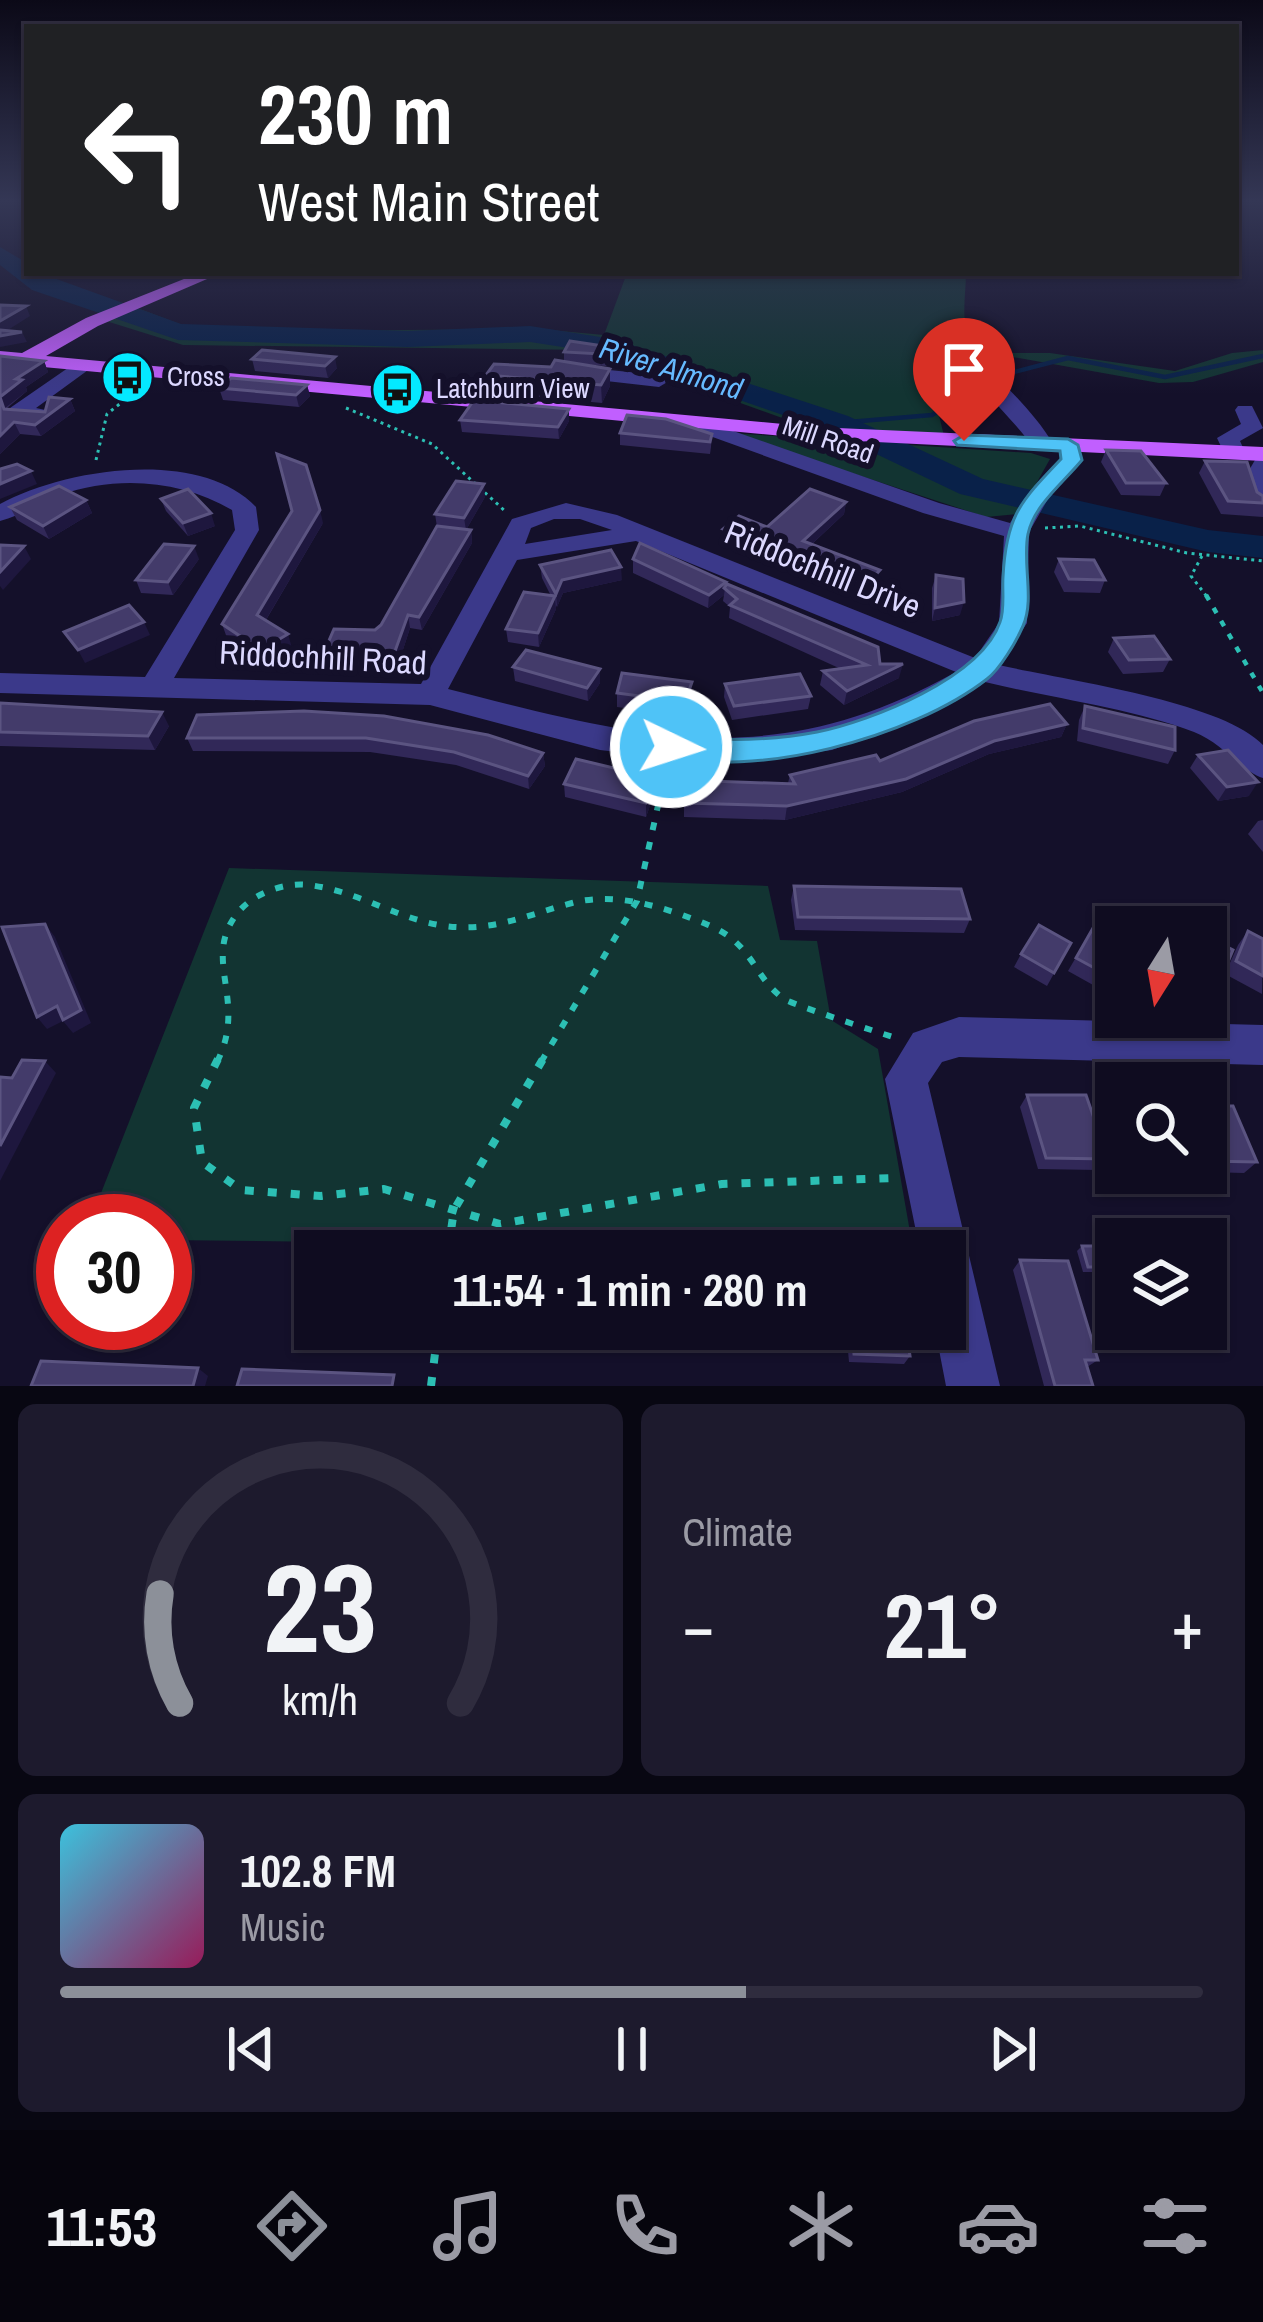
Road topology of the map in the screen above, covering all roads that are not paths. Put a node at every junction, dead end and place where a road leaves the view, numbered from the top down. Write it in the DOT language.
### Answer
graph roads {
  1 [pos="206,276"];
  2 [pos="965,343"];
  3 [pos="0,357"];
  4 [pos="26,359"];
  5 [pos="86,365"];
  6 [pos="568,372"];
  7 [pos="1245,410"];
  8 [pos="43,415"];
  9 [pos="642,418"];
  10 [pos="689,422"];
  11 [pos="1042,444"];
  12 [pos="1068,445"];
  13 [pos="1234,452"];
  14 [pos="1263,454"];
  15 [pos="1263,465"];
  16 [pos="1263,498"];
  17 [pos="1028,513"];
  18 [pos="0,514"];
  19 [pos="638,533"];
  20 [pos="508,554"];
  21 [pos="981,671"];
  22 [pos="0,683"];
  23 [pos="154,686"];
  24 [pos="430,695"];
  25 [pos="1263,766"];
  26 [pos="1263,1045"];
  27 [pos="940,1230"];
  28 [pos="965,1350"];
  29 [pos="973,1386"];
  1 -- 4 [label="main road"];
  2 -- 11 [label="street"];
  3 -- 4 [label="main road"];
  4 -- 5 [label="main road"];
  5 -- 8 [label="street"];
  5 -- 9 [label="main road"];
  6 -- 9 [label="street"];
  7 -- 13 [label="street"];
  9 -- 10 [label="main road"];
  10 -- 11 [label="main road"];
  10 -- 17 [label="street, Mill Road"];
  11 -- 12 [label="main road"];
  12 -- 13 [label="main road"];
  12 -- 17 [label="street"];
  13 -- 14 [label="main road"];
  15 -- 16 [label="street"];
  17 -- 21 [label="street, Riddochhill Road"];
  18 -- 23 [label="street"];
  19 -- 20 [label="street"];
  19 -- 20 [label="street, Riddochhill Drive"];
  19 -- 21 [label="street, Riddochhill Drive"];
  20 -- 24 [label="street"];
  21 -- 24 [label="street, Riddochhill Road"];
  21 -- 25 [label="street"];
  22 -- 23 [label="street, Riddochhill Road"];
  23 -- 24 [label="street, Riddochhill Road"];
  26 -- 27 [label="street"];
  28 -- 29 [label="street"];
}
